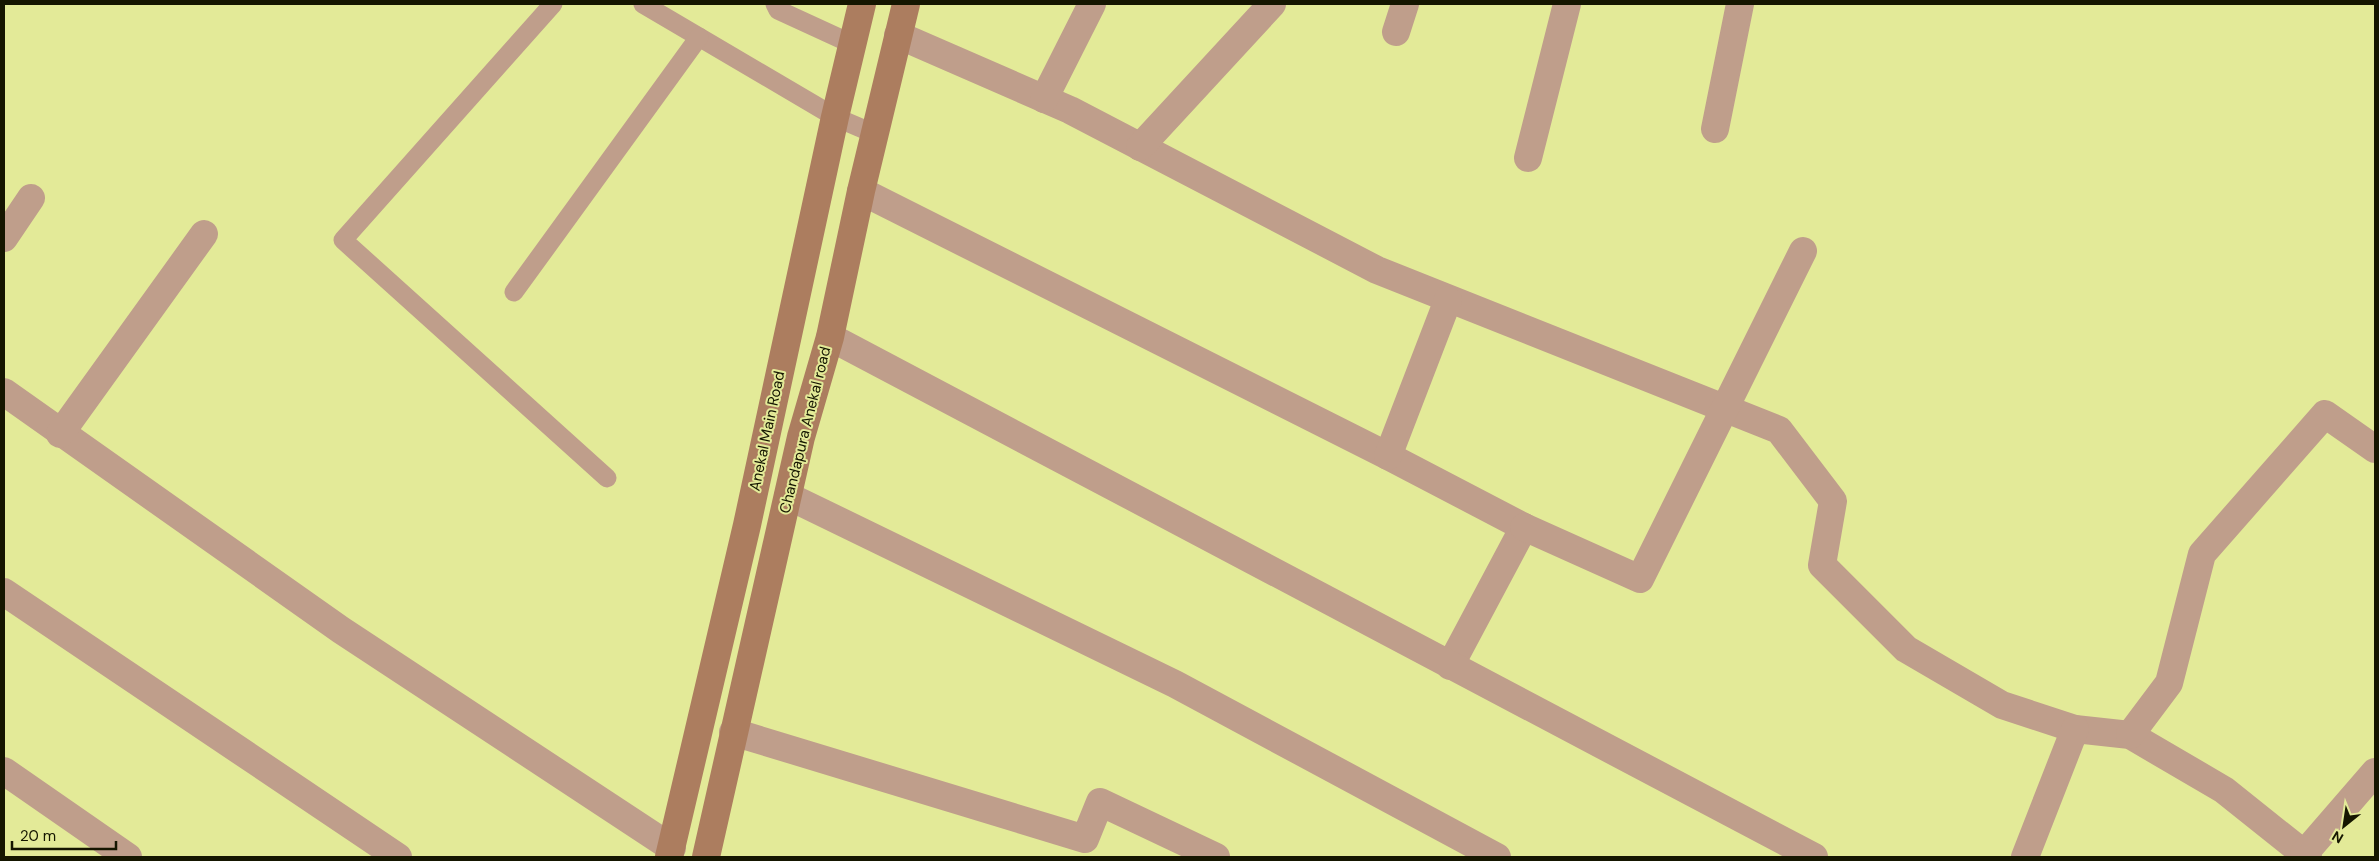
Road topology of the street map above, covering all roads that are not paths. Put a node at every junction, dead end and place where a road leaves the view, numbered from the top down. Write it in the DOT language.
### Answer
graph roads {
  1 [pos="553,4"];
  2 [pos="643,4"];
  3 [pos="775,4"];
  4 [pos="862,4"];
  5 [pos="906,4"];
  6 [pos="1092,4"];
  7 [pos="1272,4"];
  8 [pos="1405,4"];
  9 [pos="1567,4"];
  10 [pos="1740,4"];
  11 [pos="1396,32"];
  12 [pos="898,35"];
  13 [pos="699,37"];
  14 [pos="852,44"];
  15 [pos="1044,99"];
  16 [pos="835,117"];
  17 [pos="1714,129"];
  18 [pos="875,134"];
  19 [pos="1140,147"];
  20 [pos="1528,158"];
  21 [pos="861,191"];
  22 [pos="32,198"];
  23 [pos="204,234"];
  24 [pos="4,238"];
  25 [pos="1803,251"];
  26 [pos="514,292"];
  27 [pos="1448,300"];
  28 [pos="830,336"];
  29 [pos="4,392"];
  30 [pos="1725,408"];
  31 [pos="60,434"];
  32 [pos="2375,449"];
  33 [pos="1388,456"];
  34 [pos="608,478"];
  35 [pos="788,496"];
  36 [pos="1524,527"];
  37 [pos="4,592"];
  38 [pos="1450,666"];
  39 [pos="2075,729"];
  40 [pos="733,732"];
  41 [pos="2130,734"];
  42 [pos="4,772"];
  43 [pos="2375,772"];
  44 [pos="1081,848"];
  45 [pos="670,853"];
  46 [pos="2306,856"];
  47 [pos="128,857"];
  48 [pos="398,857"];
  49 [pos="706,857"];
  50 [pos="1216,857"];
  51 [pos="1496,857"];
  52 [pos="1814,857"];
  53 [pos="2026,857"];
  1 -- 34 [label="lane"];
  2 -- 13 [label="lane"];
  3 -- 14 [label="lane"];
  4 -- 14 [label="main road, Anekal Main Road"];
  5 -- 12 [label="main road, Chandapura Anekal road"];
  6 -- 15 [label="street"];
  7 -- 19 [label="street"];
  8 -- 11 [label="street"];
  9 -- 20 [label="street"];
  10 -- 17 [label="street"];
  12 -- 15 [label="street"];
  12 -- 18 [label="main road, Chandapura Anekal road"];
  13 -- 16 [label="lane"];
  13 -- 26 [label="lane"];
  14 -- 16 [label="main road, Anekal Main Road"];
  15 -- 19 [label="street"];
  16 -- 18 [label="lane"];
  16 -- 45 [label="main road, Anekal Main Road"];
  18 -- 21 [label="main road, Chandapura Anekal road"];
  19 -- 27 [label="street"];
  21 -- 28 [label="main road, Chandapura Anekal road"];
  21 -- 33 [label="street"];
  22 -- 24 [label="street"];
  23 -- 31 [label="street"];
  25 -- 30 [label="street"];
  27 -- 30 [label="street"];
  27 -- 33 [label="street"];
  28 -- 35 [label="main road, Chandapura Anekal road"];
  28 -- 38 [label="street"];
  29 -- 31 [label="street"];
  30 -- 36 [label="street"];
  30 -- 39 [label="street"];
  31 -- 45 [label="street"];
  32 -- 41 [label="street"];
  33 -- 36 [label="street"];
  35 -- 40 [label="main road, Chandapura Anekal road"];
  35 -- 51 [label="street"];
  36 -- 38 [label="street"];
  37 -- 48 [label="street"];
  38 -- 52 [label="street"];
  39 -- 41 [label="street"];
  39 -- 53 [label="street"];
  40 -- 44 [label="street"];
  40 -- 49 [label="main road, Chandapura Anekal road"];
  41 -- 46 [label="street"];
  42 -- 47 [label="street"];
  43 -- 46 [label="street"];
  44 -- 50 [label="street"];
}
